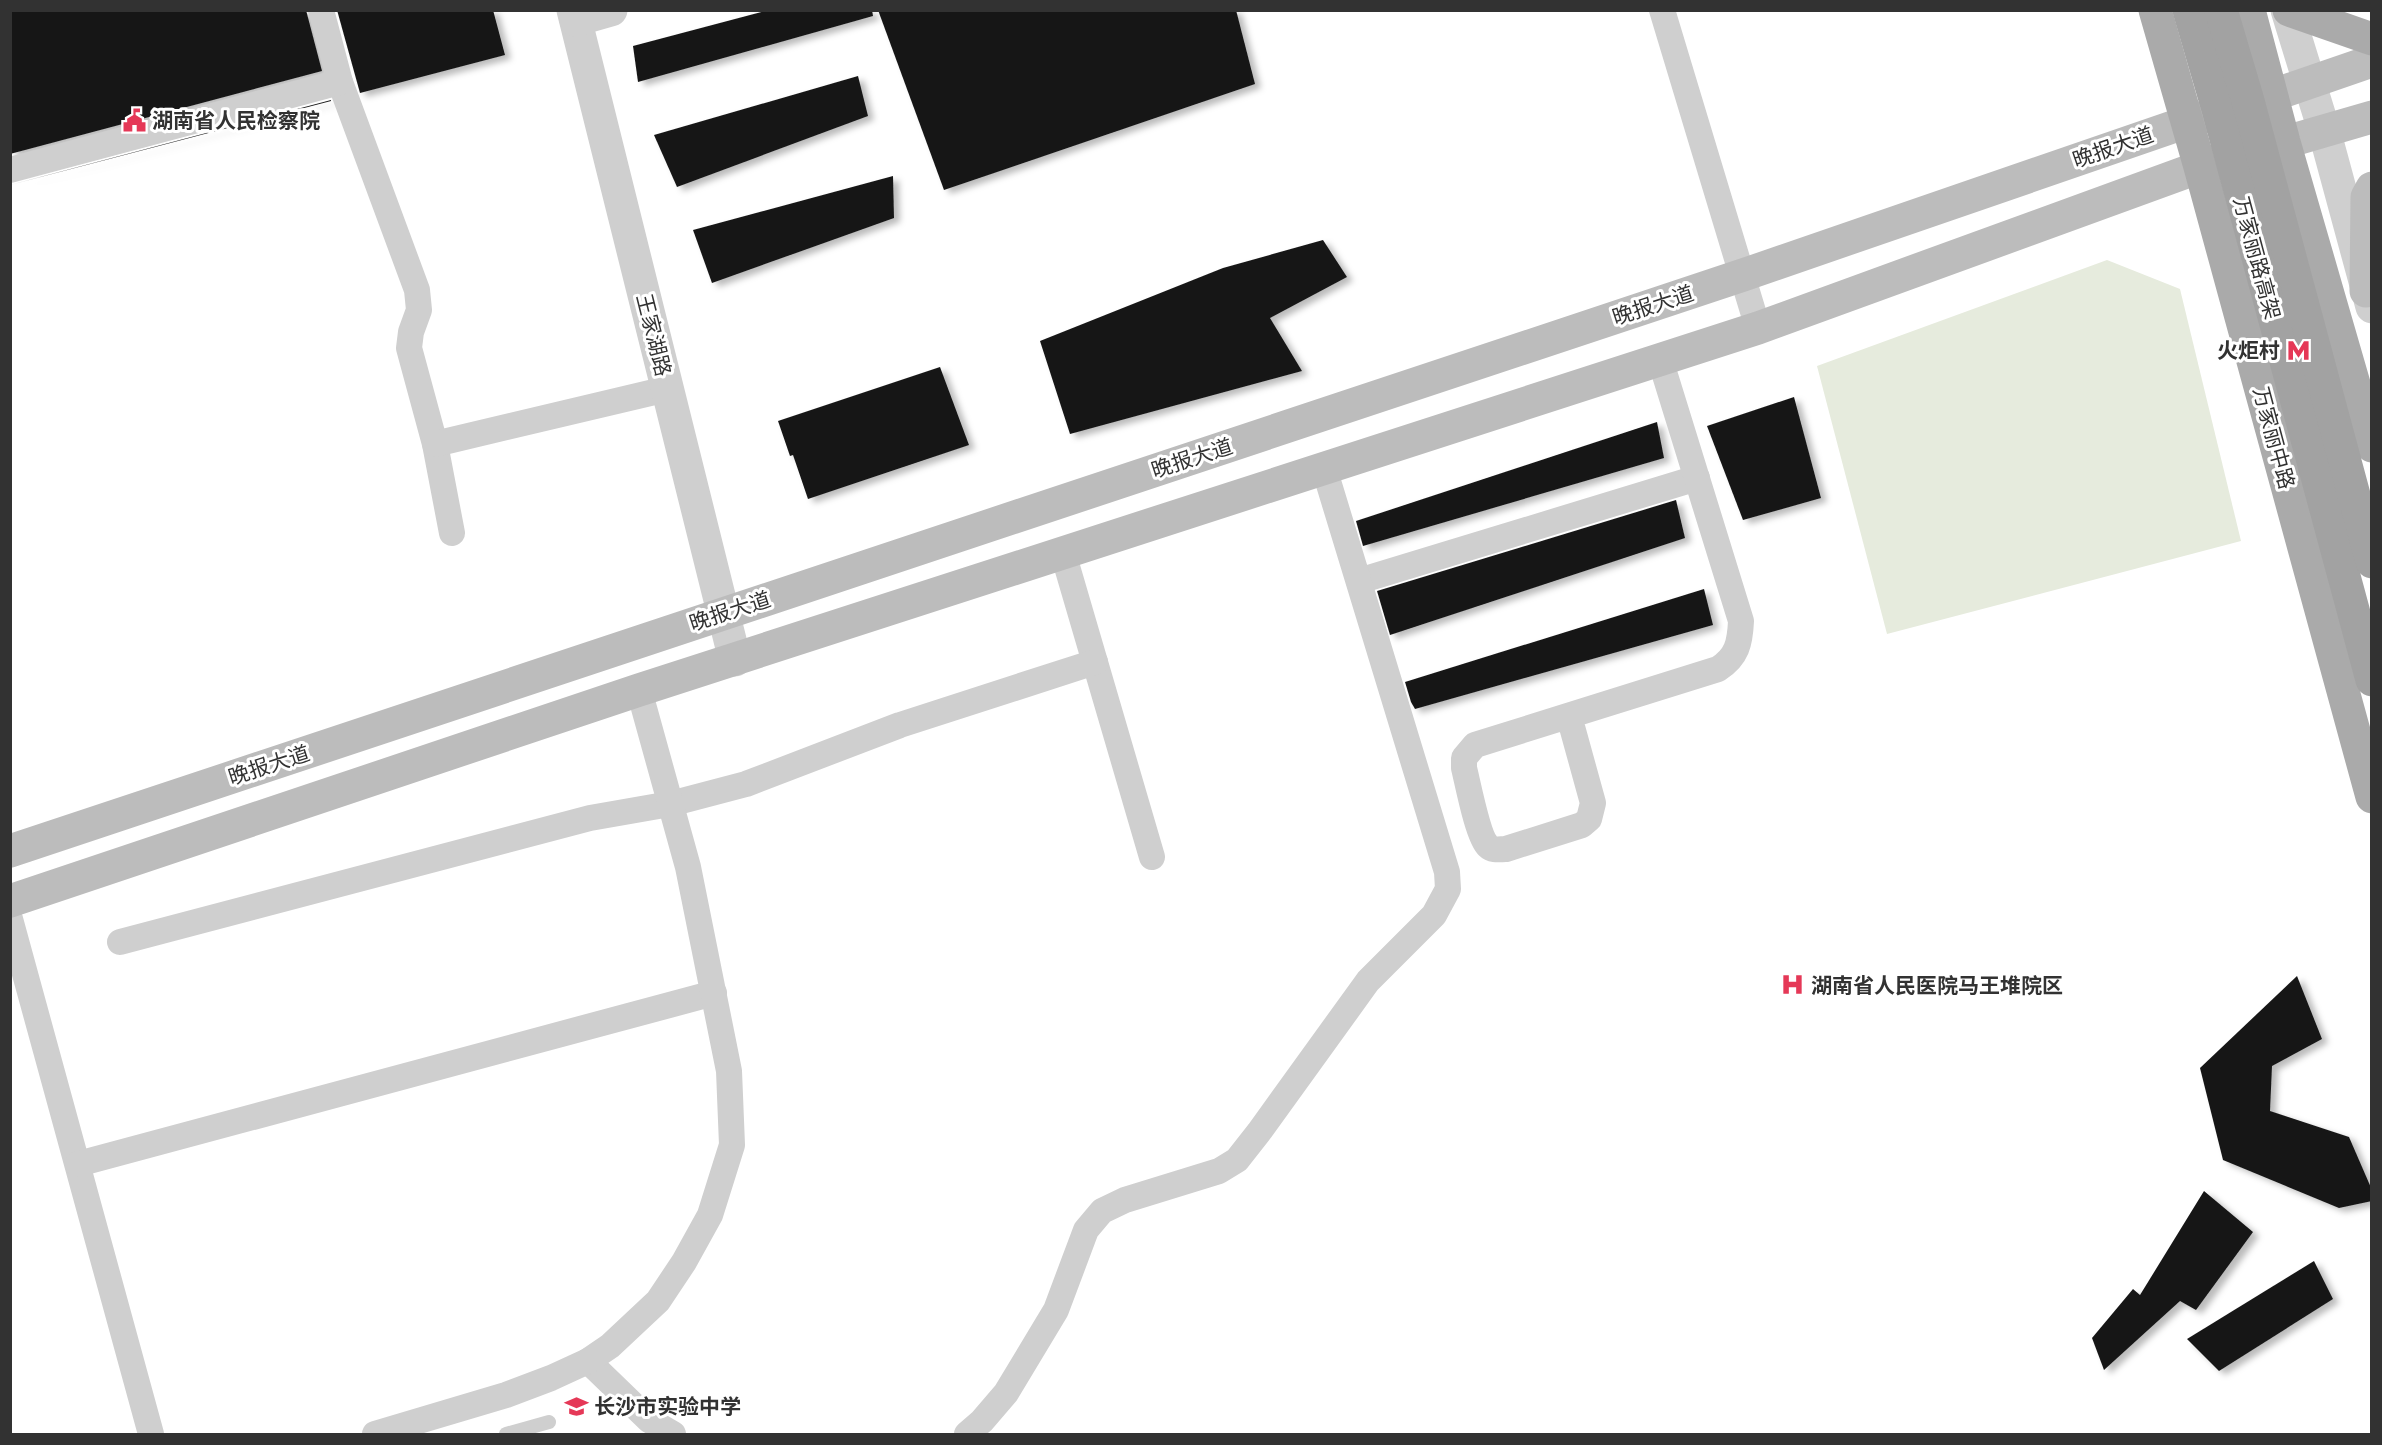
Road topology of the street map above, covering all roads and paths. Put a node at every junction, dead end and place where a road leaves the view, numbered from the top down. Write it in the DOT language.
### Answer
graph roads {
  1 [pos="321,10"];
  2 [pos="611,10"];
  3 [pos="1662,10"];
  4 [pos="2155,10"];
  5 [pos="2189,10"];
  6 [pos="2221,10"];
  7 [pos="2249,10"];
  8 [pos="2288,10"];
  9 [pos="574,15"];
  10 [pos="2372,39"];
  11 [pos="2372,62"];
  12 [pos="340,81"];
  13 [pos="2309,83"];
  14 [pos="2273,95"];
  15 [pos="2372,117"];
  16 [pos="2187,122"];
  17 [pos="2324,130"];
  18 [pos="2284,142"];
  19 [pos="2200,167"];
  20 [pos="10,170"];
  21 [pos="2372,188"];
  22 [pos="1743,275"];
  23 [pos="2369,299"];
  24 [pos="1758,328"];
  25 [pos="1660,359"];
  26 [pos="667,389"];
  27 [pos="435,444"];
  28 [pos="2372,446"];
  29 [pos="1324,468"];
  30 [pos="1697,478"];
  31 [pos="452,533"];
  32 [pos="1063,553"];
  33 [pos="2372,562"];
  34 [pos="1359,581"];
  35 [pos="723,614"];
  36 [pos="735,660"];
  37 [pos="1095,662"];
  38 [pos="2372,680"];
  39 [pos="639,690"];
  40 [pos="1569,716"];
  41 [pos="2372,797"];
  42 [pos="670,804"];
  43 [pos="10,851"];
  44 [pos="1152,857"];
  45 [pos="10,901"];
  46 [pos="10,919"];
  47 [pos="120,942"];
  48 [pos="714,993"];
  49 [pos="78,1164"];
  50 [pos="588,1361"];
  51 [pos="549,1422"];
  52 [pos="152,1434"];
  53 [pos="375,1434"];
  54 [pos="506,1434"];
  55 [pos="673,1434"];
  56 [pos="967,1434"];
  1 -- 12 [label="street"];
  2 -- 9 [label="street"];
  3 -- 22 [label="street"];
  4 -- 16 [label="main road, 万家丽中路"];
  5 -- 38 [label="highway, 万家丽路高架, bridge"];
  6 -- 33 [label="highway, 万家丽路高架, bridge"];
  7 -- 14 [label="main road"];
  8 -- 10 [label="main road"];
  8 -- 13 [label="street"];
  9 -- 26 [label="street, 王家湖路"];
  11 -- 13 [label="main road, 晚报大道"];
  12 -- 20 [label="street"];
  12 -- 27 [label="street"];
  13 -- 14 [label="main road, 晚报大道"];
  13 -- 17 [label="street"];
  14 -- 16 [label="main road, 晚报大道"];
  14 -- 18 [label="main road"];
  15 -- 17 [label="main road"];
  16 -- 19 [label="main road, 万家丽中路"];
  16 -- 22 [label="main road, 晚报大道"];
  17 -- 18 [label="main road"];
  17 -- 23 [label="street"];
  18 -- 19 [label="main road"];
  18 -- 28 [label="main road"];
  19 -- 24 [label="main road"];
  19 -- 41 [label="main road, 万家丽中路"];
  21 -- 23 [label="main road"];
  22 -- 24 [label="street"];
  22 -- 35 [label="main road, 晚报大道"];
  24 -- 25 [label="main road"];
  25 -- 29 [label="main road"];
  25 -- 30 [label="street"];
  26 -- 27 [label="street"];
  26 -- 35 [label="street, 王家湖路"];
  27 -- 31 [label="street"];
  29 -- 32 [label="main road"];
  29 -- 34 [label="street"];
  30 -- 34 [label="street"];
  30 -- 40 [label="street"];
  32 -- 36 [label="main road"];
  32 -- 37 [label="street"];
  34 -- 56 [label="street"];
  35 -- 36 [label="street, 王家湖路"];
  35 -- 43 [label="main road, 晚报大道"];
  36 -- 39 [label="main road"];
  37 -- 42 [label="street"];
  37 -- 44 [label="street"];
  39 -- 42 [label="street"];
  39 -- 45 [label="main road"];
  40 -- 40 [label="street"];
  42 -- 47 [label="street"];
  42 -- 48 [label="street"];
  46 -- 49 [label="street"];
  48 -- 49 [label="street"];
  48 -- 50 [label="street"];
  49 -- 52 [label="street"];
  50 -- 53 [label="street"];
  50 -- 55 [label="street"];
  51 -- 54 [label="lane"];
}
